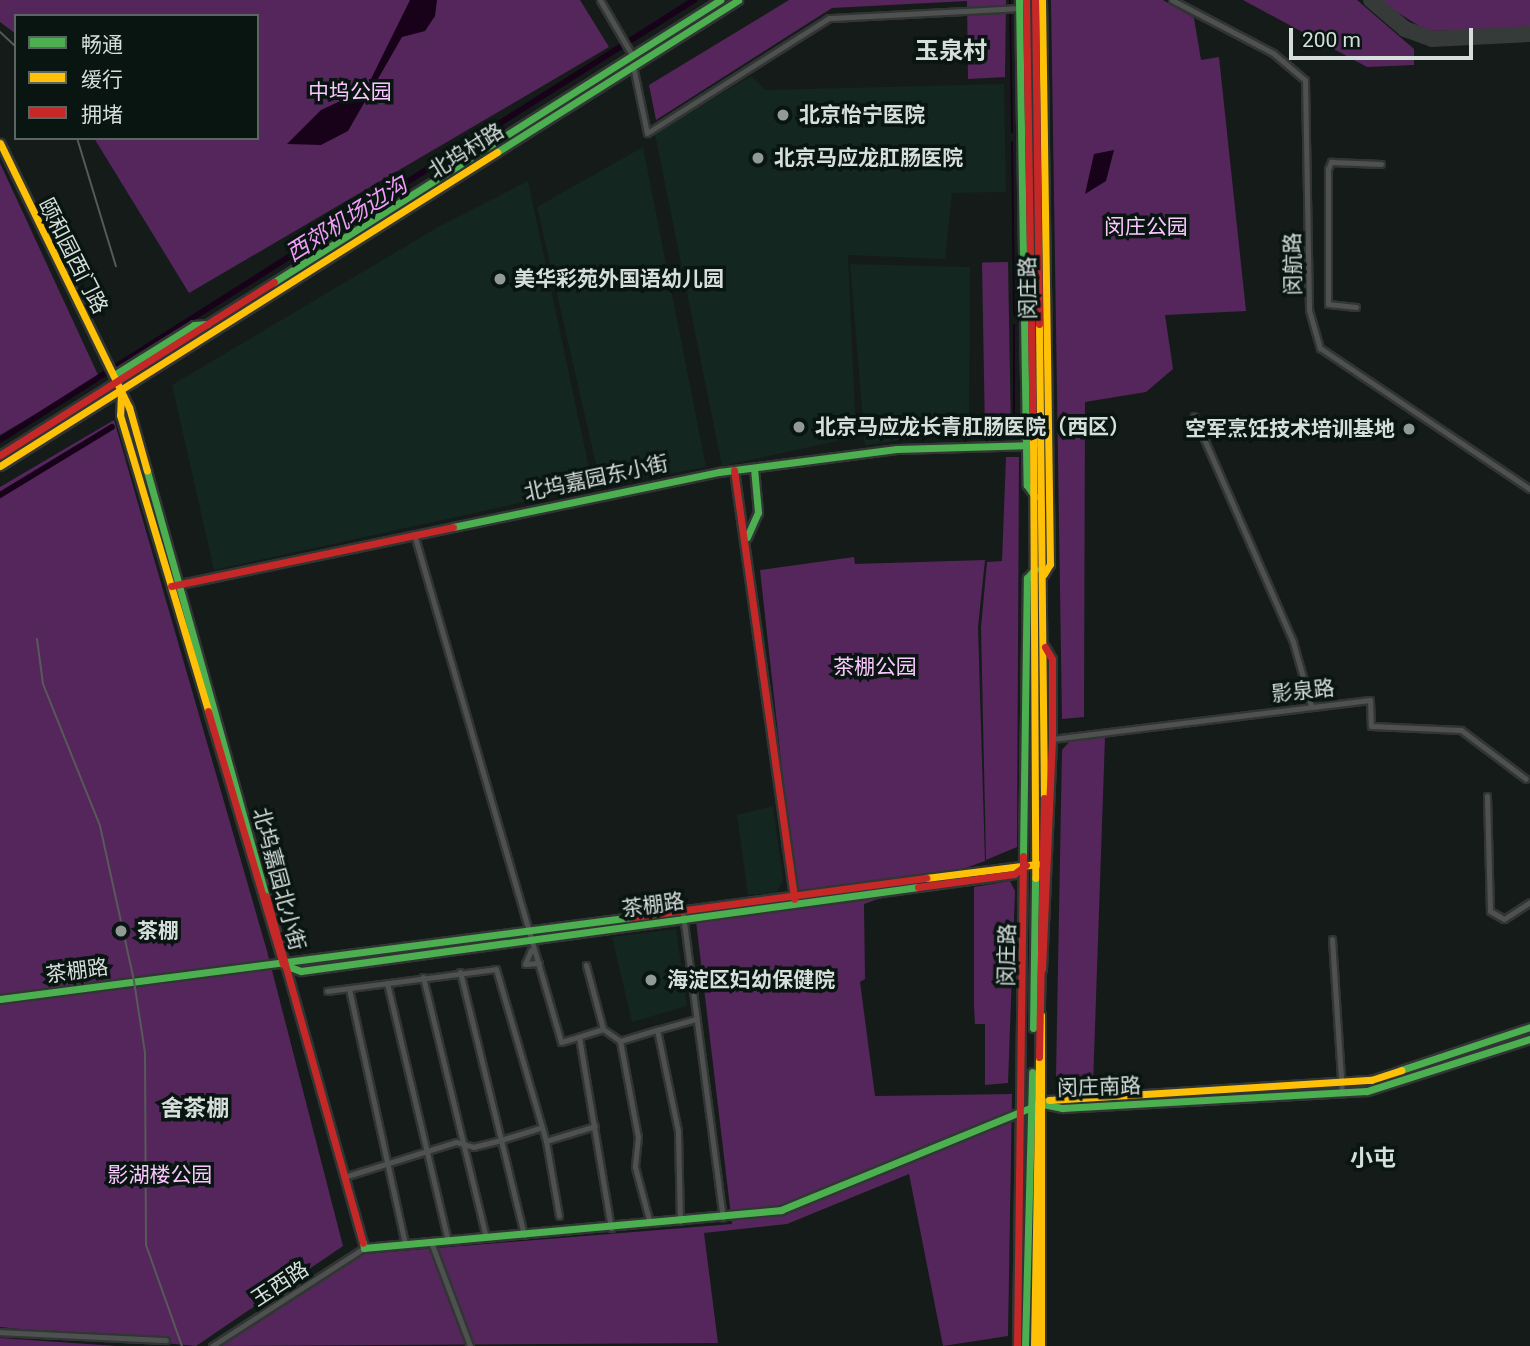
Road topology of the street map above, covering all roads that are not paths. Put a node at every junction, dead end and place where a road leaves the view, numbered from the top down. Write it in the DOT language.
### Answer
graph roads {
  1 [pos="600,0"];
  2 [pos="720,0"];
  3 [pos="738,0"];
  4 [pos="1027,0"];
  5 [pos="1035,0"];
  6 [pos="1042,0"];
  7 [pos="1172,0"];
  8 [pos="1015,6"];
  9 [pos="632,55"];
  10 [pos="633,66"];
  11 [pos="0,143"];
  12 [pos="1381,164"];
  13 [pos="1035,252"];
  14 [pos="1356,307"];
  15 [pos="207,324"];
  16 [pos="114,375"];
  17 [pos="120,387"];
  18 [pos="1194,416"];
  19 [pos="1030,445"];
  20 [pos="0,456"];
  21 [pos="0,466"];
  22 [pos="754,468"];
  23 [pos="734,470"];
  24 [pos="1530,489"];
  25 [pos="414,534"];
  26 [pos="747,538"];
  27 [pos="174,585"];
  28 [pos="1311,705"];
  29 [pos="1049,739"];
  30 [pos="1526,779"];
  31 [pos="1487,796"];
  32 [pos="1034,864"];
  33 [pos="794,899"];
  34 [pos="1530,902"];
  35 [pos="682,915"];
  36 [pos="527,935"];
  37 [pos="1332,939"];
  38 [pos="531,950"];
  39 [pos="539,963"];
  40 [pos="284,965"];
  41 [pos="586,965"];
  42 [pos="1044,965"];
  43 [pos="460,972"];
  44 [pos="423,977"];
  45 [pos="387,983"];
  46 [pos="349,989"];
  47 [pos="327,991"];
  48 [pos="0,999"];
  49 [pos="696,1019"];
  50 [pos="1530,1027"];
  51 [pos="603,1029"];
  52 [pos="657,1030"];
  53 [pos="579,1037"];
  54 [pos="1530,1039"];
  55 [pos="620,1041"];
  56 [pos="1341,1082"];
  57 [pos="1342,1093"];
  58 [pos="1040,1104"];
  59 [pos="1022,1112"];
  60 [pos="595,1126"];
  61 [pos="540,1128"];
  62 [pos="501,1140"];
  63 [pos="546,1141"];
  64 [pos="465,1144"];
  65 [pos="426,1150"];
  66 [pos="390,1160"];
  67 [pos="344,1177"];
  68 [pos="559,1216"];
  69 [pos="723,1217"];
  70 [pos="680,1222"];
  71 [pos="650,1224"];
  72 [pos="611,1228"];
  73 [pos="524,1235"];
  74 [pos="486,1238"];
  75 [pos="448,1241"];
  76 [pos="431,1242"];
  77 [pos="405,1244"];
  78 [pos="364,1248"];
  79 [pos="0,1332"];
  80 [pos="166,1340"];
  81 [pos="212,1346"];
  82 [pos="470,1346"];
  83 [pos="1017,1346"];
  84 [pos="1025,1346"];
  85 [pos="1034,1346"];
  86 [pos="1041,1346"];
  1 -- 9 [label="street"];
  2 -- 9 [label="street, 北坞村路"];
  3 -- 10 [label="street, 北坞村路"];
  4 -- 13 [label="street, 闵庄路"];
  5 -- 13 [label="street, 闵庄路"];
  6 -- 13 [label="street, 闵庄路"];
  7 -- 24 [label="street, 闵航路"];
  8 -- 10 [label="street"];
  8 -- 13 [label="street, 闵庄路"];
  9 -- 15 [label="street, 北坞村路"];
  10 -- 17 [label="street, 北坞村路"];
  11 -- 16 [label="street, 颐和园西门路"];
  12 -- 14 [label="street"];
  13 -- 19 [label="street, 闵庄路"];
  13 -- 29 [label="street, 闵庄路"];
  15 -- 16 [label="street"];
  15 -- 17 [label="street, 北坞村路"];
  16 -- 17 [label="street, 颐和园西门路"];
  17 -- 20 [label="street, 北坞村路"];
  17 -- 21 [label="street, 北坞村路"];
  17 -- 27 [label="street, 北坞嘉园北小街"];
  18 -- 28 [label="street"];
  19 -- 22 [label="street, 北坞嘉园东小街"];
  19 -- 32 [label="street, 闵庄路"];
  22 -- 23 [label="street, 北坞嘉园东小街"];
  22 -- 26 [label="street"];
  23 -- 25 [label="street, 北坞嘉园东小街"];
  23 -- 26 [label="street"];
  25 -- 27 [label="street, 北坞嘉园东小街"];
  25 -- 36 [label="street"];
  26 -- 33 [label="street"];
  27 -- 40 [label="street, 北坞嘉园北小街"];
  28 -- 29 [label="street, 影泉路"];
  28 -- 30 [label="street, 影泉路"];
  29 -- 32 [label="street, 闵庄路"];
  29 -- 42 [label="street, 闵庄路"];
  31 -- 34 [label="street"];
  32 -- 33 [label="street, 茶棚路"];
  32 -- 42 [label="street, 闵庄路"];
  32 -- 58 [label="street, 闵庄路"];
  32 -- 59 [label="street, 闵庄路"];
  33 -- 35 [label="street, 茶棚路"];
  35 -- 36 [label="street, 茶棚路"];
  35 -- 49 [label="street"];
  36 -- 38 [label="street"];
  36 -- 40 [label="street, 茶棚路"];
  37 -- 56 [label="street"];
  38 -- 39 [label="street"];
  38 -- 39 [label="street"];
  39 -- 53 [label="street"];
  40 -- 48 [label="street, 茶棚路"];
  40 -- 67 [label="street, 北坞嘉园北小街"];
  41 -- 51 [label="street"];
  42 -- 58 [label="street, 闵庄路"];
  43 -- 44 [label="street"];
  43 -- 61 [label="street"];
  43 -- 62 [label="street"];
  44 -- 45 [label="street"];
  44 -- 64 [label="street"];
  45 -- 46 [label="street"];
  45 -- 65 [label="street"];
  46 -- 47 [label="street"];
  46 -- 66 [label="street"];
  49 -- 52 [label="street"];
  49 -- 69 [label="street"];
  50 -- 56 [label="street, 闵庄南路"];
  51 -- 53 [label="street"];
  51 -- 55 [label="street"];
  52 -- 55 [label="street"];
  52 -- 70 [label="street"];
  53 -- 60 [label="street"];
  54 -- 57 [label="street, 闵庄南路"];
  55 -- 71 [label="street"];
  56 -- 57 [label="street"];
  56 -- 58 [label="street, 闵庄南路"];
  57 -- 58 [label="street, 闵庄南路"];
  58 -- 59 [label="street"];
  58 -- 84 [label="street, 闵庄路"];
  58 -- 85 [label="street, 闵庄路"];
  58 -- 86 [label="street, 闵庄路"];
  59 -- 69 [label="street"];
  59 -- 83 [label="street, 闵庄路"];
  60 -- 63 [label="street"];
  60 -- 72 [label="street"];
  61 -- 62 [label="street"];
  61 -- 63 [label="street"];
  62 -- 64 [label="street"];
  62 -- 73 [label="street"];
  63 -- 68 [label="street"];
  64 -- 65 [label="street"];
  64 -- 74 [label="street"];
  65 -- 66 [label="street"];
  65 -- 75 [label="street"];
  66 -- 67 [label="street"];
  66 -- 77 [label="street"];
  67 -- 78 [label="street, 北坞嘉园北小街"];
  69 -- 70 [label="street"];
  70 -- 71 [label="street"];
  71 -- 72 [label="street"];
  72 -- 73 [label="street"];
  73 -- 74 [label="street"];
  74 -- 75 [label="street"];
  75 -- 76 [label="street"];
  76 -- 77 [label="street"];
  76 -- 82 [label="street"];
  77 -- 78 [label="street"];
  78 -- 81 [label="street, 玉西路"];
  79 -- 80 [label="street"];
}
